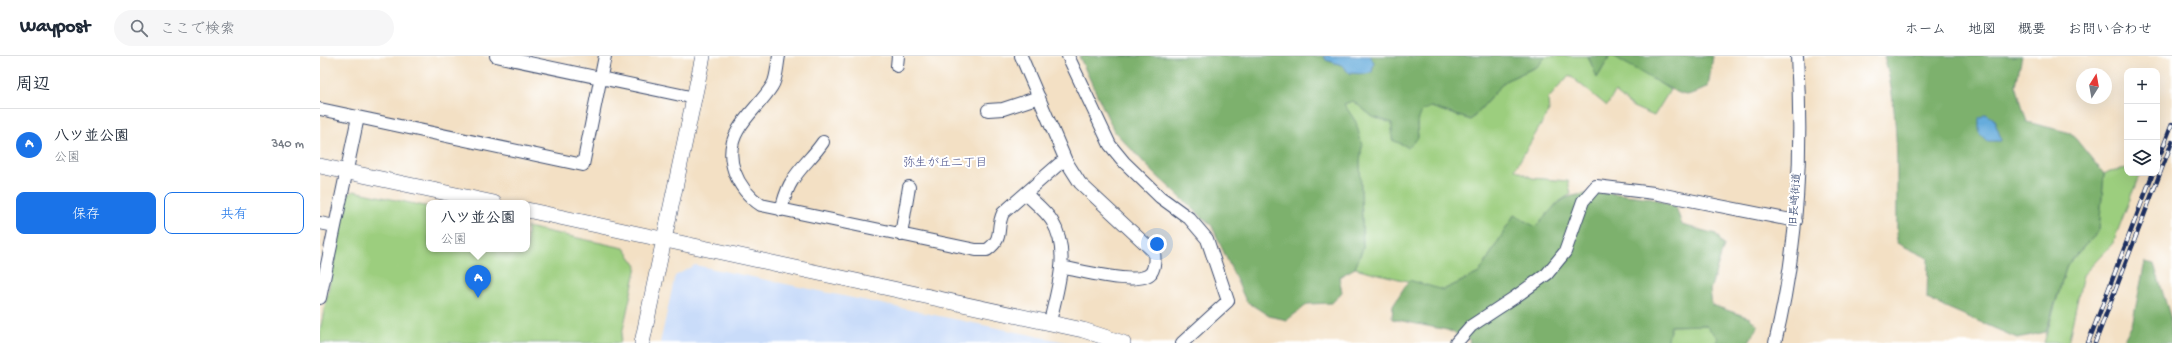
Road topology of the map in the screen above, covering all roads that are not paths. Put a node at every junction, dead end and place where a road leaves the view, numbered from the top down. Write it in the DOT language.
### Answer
graph roads {
  1 [pos="496,56"];
  2 [pos="604,56"];
  3 [pos="703,56"];
  4 [pos="779,56"];
  5 [pos="1021,56"];
  6 [pos="1068,56"];
  7 [pos="1796,56"];
  8 [pos="600,78"];
  9 [pos="1039,97"];
  10 [pos="695,98"];
  11 [pos="320,109"];
  12 [pos="988,110"];
  13 [pos="358,117"];
  14 [pos="822,142"];
  15 [pos="1066,161"];
  16 [pos="320,166"];
  17 [pos="347,171"];
  18 [pos="909,187"];
  19 [pos="1026,194"];
  20 [pos="480,200"];
  21 [pos="781,210"];
  22 [pos="530,211"];
  23 [pos="1796,221"];
  24 [pos="320,223"];
  25 [pos="335,226"];
  26 [pos="901,235"];
  27 [pos="664,240"];
  28 [pos="1061,267"];
  29 [pos="320,298"];
  30 [pos="1050,322"];
  31 [pos="642,343"];
  32 [pos="1123,343"];
  33 [pos="1182,343"];
  34 [pos="1456,343"];
  35 [pos="1775,343"];
  1 -- 8 [label="street"];
  2 -- 8 [label="street"];
  3 -- 10 [label="street"];
  4 -- 21 [label="street"];
  5 -- 9 [label="street"];
  6 -- 33 [label="street"];
  7 -- 23 [label="street, 旧長崎街道"];
  8 -- 10 [label="street"];
  8 -- 13 [label="street"];
  9 -- 12 [label="street"];
  9 -- 15 [label="street"];
  10 -- 27 [label="street"];
  11 -- 13 [label="street"];
  13 -- 17 [label="street"];
  14 -- 21 [label="street"];
  15 -- 19 [label="street"];
  15 -- 28 [label="street"];
  16 -- 17 [label="street"];
  17 -- 20 [label="street"];
  17 -- 25 [label="street"];
  18 -- 26 [label="street"];
  19 -- 26 [label="street"];
  19 -- 28 [label="street"];
  21 -- 26 [label="street"];
  22 -- 27 [label="street"];
  23 -- 34 [label="street"];
  23 -- 35 [label="street, 旧長崎街道"];
  24 -- 25 [label="street"];
  25 -- 29 [label="street"];
  27 -- 30 [label="street"];
  27 -- 31 [label="street"];
  28 -- 30 [label="street"];
  30 -- 32 [label="street"];
}
